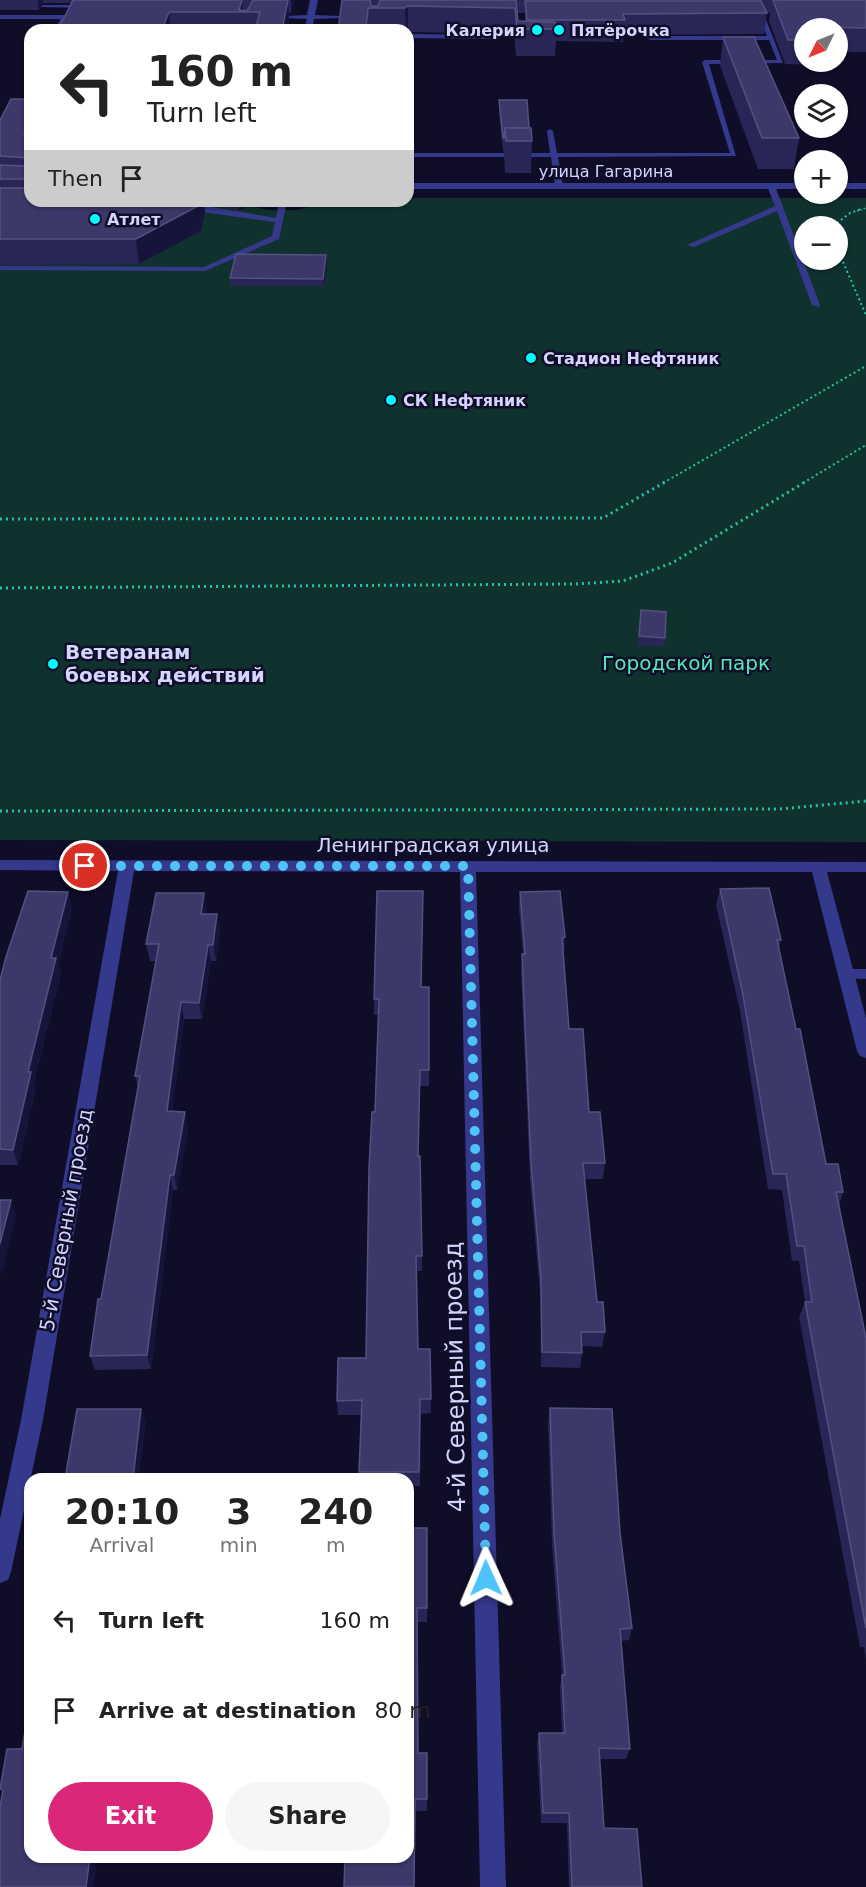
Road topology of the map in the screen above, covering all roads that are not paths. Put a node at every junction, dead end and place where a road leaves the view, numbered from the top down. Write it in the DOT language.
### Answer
graph roads {
  1 [pos="47,0"];
  2 [pos="96,0"];
  3 [pos="314,0"];
  4 [pos="43,7"];
  5 [pos="92,7"];
  6 [pos="0,17"];
  7 [pos="36,17"];
  8 [pos="63,17"];
  9 [pos="86,17"];
  10 [pos="98,17"];
  11 [pos="263,17"];
  12 [pos="310,17"];
  13 [pos="376,17"];
  14 [pos="752,17"];
  15 [pos="762,17"];
  16 [pos="773,17"];
  17 [pos="60,24"];
  18 [pos="309,24"];
  19 [pos="414,36"];
  20 [pos="496,37"];
  21 [pos="650,38"];
  22 [pos="771,38"];
  23 [pos="550,131"];
  24 [pos="554,155"];
  25 [pos="414,156"];
  26 [pos="414,186"];
  27 [pos="558,186"];
  28 [pos="771,186"];
  29 [pos="794,186"];
  30 [pos="848,186"];
  31 [pos="866,186"];
  32 [pos="282,207"];
  33 [pos="779,207"];
  34 [pos="178,208"];
  35 [pos="279,220"];
  36 [pos="691,245"];
  37 [pos="0,268"];
  38 [pos="816,305"];
  39 [pos="0,865"];
  40 [pos="127,866"];
  41 [pos="468,866"];
  42 [pos="818,867"];
  43 [pos="866,867"];
  44 [pos="846,974"];
  45 [pos="866,974"];
  46 [pos="866,1051"];
  47 [pos="0,1572"];
  48 [pos="493,1887"];
  1 -- 4 [label="lane"];
  2 -- 5 [label="lane"];
  3 -- 12 [label="street"];
  4 -- 5 [label="lane"];
  4 -- 7 [label="lane"];
  5 -- 9 [label="lane"];
  6 -- 7 [label="street"];
  7 -- 8 [label="street"];
  8 -- 9 [label="street"];
  8 -- 17 [label="lane"];
  9 -- 10 [label="street"];
  11 -- 12 [label="street"];
  12 -- 13 [label="street"];
  12 -- 18 [label="street"];
  14 -- 15 [label="street"];
  15 -- 16 [label="street"];
  15 -- 22 [label="lane"];
  19 -- 20 [label="lane"];
  21 -- 22 [label="lane"];
  22 -- 24 [label="lane"];
  23 -- 24 [label="lane"];
  24 -- 25 [label="lane"];
  24 -- 27 [label="lane"];
  26 -- 27 [label="street, улица Гагарина"];
  27 -- 28 [label="street, улица Гагарина"];
  28 -- 29 [label="street, улица Гагарина"];
  28 -- 33 [label="lane"];
  30 -- 31 [label="street"];
  32 -- 35 [label="lane"];
  33 -- 36 [label="lane"];
  33 -- 38 [label="lane"];
  34 -- 35 [label="lane"];
  35 -- 37 [label="lane"];
  39 -- 40 [label="street, Ленинградская улица"];
  40 -- 41 [label="street, Ленинградская улица"];
  40 -- 47 [label="street, 5-й Северный проезд"];
  41 -- 42 [label="street, Ленинградская улица"];
  41 -- 48 [label="street, 4-й Северный проезд"];
  42 -- 43 [label="street, Ленинградская улица"];
  42 -- 44 [label="street"];
  44 -- 45 [label="lane"];
  44 -- 46 [label="street"];
}
